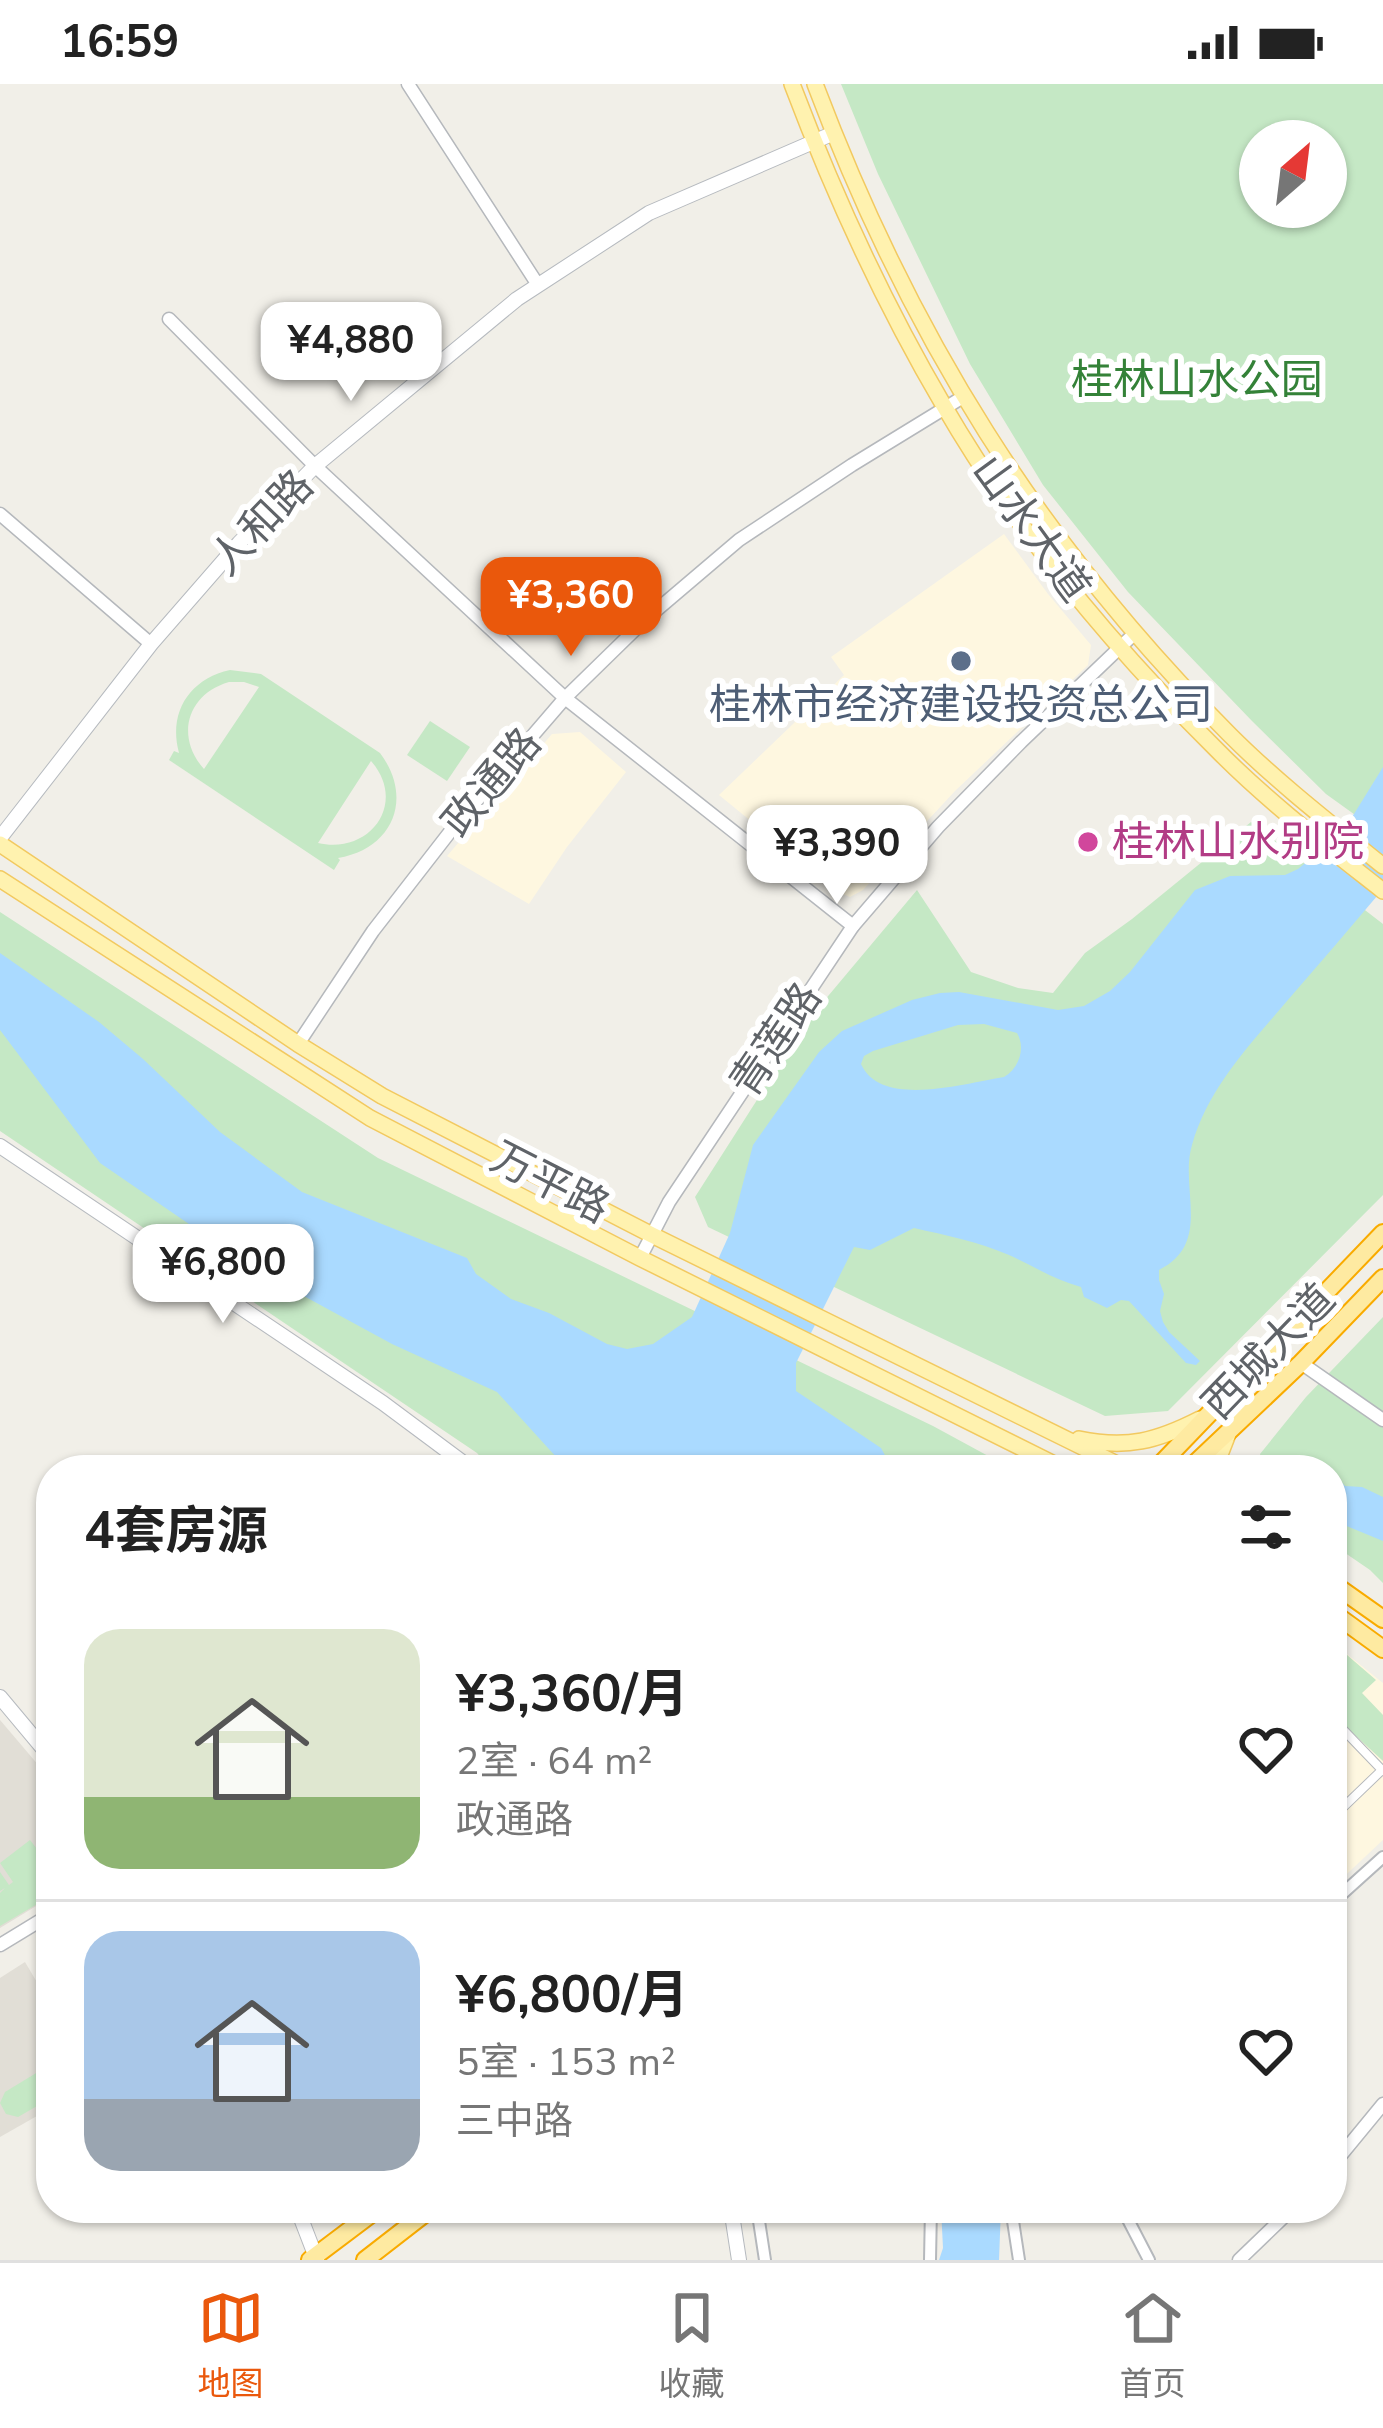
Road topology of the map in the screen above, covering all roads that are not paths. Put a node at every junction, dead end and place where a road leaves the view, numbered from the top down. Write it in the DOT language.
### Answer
graph roads {
  1 [pos="408,84"];
  2 [pos="792,84"];
  3 [pos="815,84"];
  4 [pos="834,133"];
  5 [pos="815,141"];
  6 [pos="538,285"];
  7 [pos="169,319"];
  8 [pos="963,397"];
  9 [pos="945,408"];
  10 [pos="315,466"];
  11 [pos="0,514"];
  12 [pos="1135,633"];
  13 [pos="152,644"];
  14 [pos="1120,647"];
  15 [pos="566,698"];
  16 [pos="0,841"];
  17 [pos="1383,866"];
  18 [pos="0,879"];
  19 [pos="1383,891"];
  20 [pos="853,926"];
  21 [pos="298,1044"];
  22 [pos="0,1146"];
  23 [pos="1383,1233"];
  24 [pos="652,1235"];
  25 [pos="640,1258"];
  26 [pos="1383,1278"];
  27 [pos="1304,1359"];
  28 [pos="1208,1415"];
  29 [pos="1383,1418"];
  30 [pos="1228,1432"];
  31 [pos="1054,1433"];
  32 [pos="1030,1452"];
  33 [pos="453,1455"];
  34 [pos="1033,1455"];
  35 [pos="1036,1455"];
  36 [pos="1099,1455"];
  37 [pos="1169,1455"];
  38 [pos="1204,1455"];
  39 [pos="1220,1455"];
  40 [pos="1347,1594"];
  41 [pos="1383,1619"];
  42 [pos="1347,1623"];
  43 [pos="1383,1649"];
  44 [pos="0,1697"];
  45 [pos="1347,1734"];
  46 [pos="36,1740"];
  47 [pos="1382,1770"];
  48 [pos="1347,1804"];
  49 [pos="1383,1857"];
  50 [pos="1347,1889"];
  51 [pos="36,1924"];
  52 [pos="36,1931"];
  53 [pos="0,1949"];
  54 [pos="1383,2104"];
  55 [pos="1347,2148"];
  56 [pos="302,2223"];
  57 [pos="360,2223"];
  58 [pos="413,2223"];
  59 [pos="733,2223"];
  60 [pos="759,2223"];
  61 [pos="931,2223"];
  62 [pos="1013,2223"];
  63 [pos="1130,2223"];
  64 [pos="1278,2223"];
  65 [pos="314,2259"];
  66 [pos="365,2260"];
  67 [pos="739,2260"];
  68 [pos="765,2260"];
  69 [pos="930,2260"];
  70 [pos="1019,2260"];
  71 [pos="1149,2260"];
  72 [pos="1240,2260"];
  1 -- 6 [label="street"];
  2 -- 5 [label="main road, 山水大道"];
  3 -- 4 [label="main road, 山水大道"];
  4 -- 5 [label="main road, 人和路"];
  4 -- 8 [label="main road, 山水大道"];
  5 -- 6 [label="main road, 人和路"];
  5 -- 9 [label="main road, 山水大道"];
  6 -- 10 [label="main road, 人和路"];
  7 -- 10 [label="street"];
  8 -- 9 [label="street, 政通路"];
  8 -- 12 [label="main road, 山水大道"];
  9 -- 14 [label="main road, 山水大道"];
  9 -- 15 [label="street, 政通路"];
  10 -- 13 [label="main road, 人和路"];
  10 -- 15 [label="street"];
  11 -- 13 [label="street"];
  12 -- 14 [label="street, 青莲路"];
  12 -- 17 [label="main road, 山水大道"];
  13 -- 16 [label="main road, 人和路"];
  14 -- 19 [label="main road, 山水大道"];
  14 -- 20 [label="street, 青莲路"];
  15 -- 20 [label="street"];
  15 -- 21 [label="street, 政通路"];
  16 -- 21 [label="main road, 万平路"];
  18 -- 25 [label="main road, 万平路"];
  20 -- 24 [label="street, 青莲路"];
  21 -- 24 [label="main road, 万平路"];
  22 -- 33 [label="main road"];
  23 -- 28 [label="highway, 西城大道"];
  24 -- 25 [label="street, 青莲路"];
  24 -- 31 [label="main road, 万平路"];
  25 -- 32 [label="main road, 万平路"];
  26 -- 27 [label="highway, 西城大道"];
  27 -- 29 [label="street"];
  27 -- 30 [label="highway, 西城大道"];
  28 -- 31 [label="main road"];
  28 -- 37 [label="highway, 西城大道"];
  30 -- 38 [label="highway, 西城大道"];
  30 -- 39 [label="main road"];
  31 -- 36 [label="main road, 万平路"];
  32 -- 34 [label="main road"];
  32 -- 35 [label="main road, 万平路"];
  40 -- 41 [label="highway"];
  42 -- 43 [label="highway"];
  44 -- 46 [label="main road"];
  45 -- 47 [label="street"];
  47 -- 48 [label="street"];
  49 -- 50 [label="street"];
  51 -- 53 [label="street"];
  52 -- 53 [label="street"];
  54 -- 55 [label="street"];
  56 -- 65 [label="main road"];
  57 -- 65 [label="highway"];
  58 -- 66 [label="highway"];
  59 -- 67 [label="main road"];
  60 -- 68 [label="street"];
  61 -- 69 [label="street"];
  62 -- 70 [label="street"];
  63 -- 71 [label="street"];
  64 -- 72 [label="street"];
}
